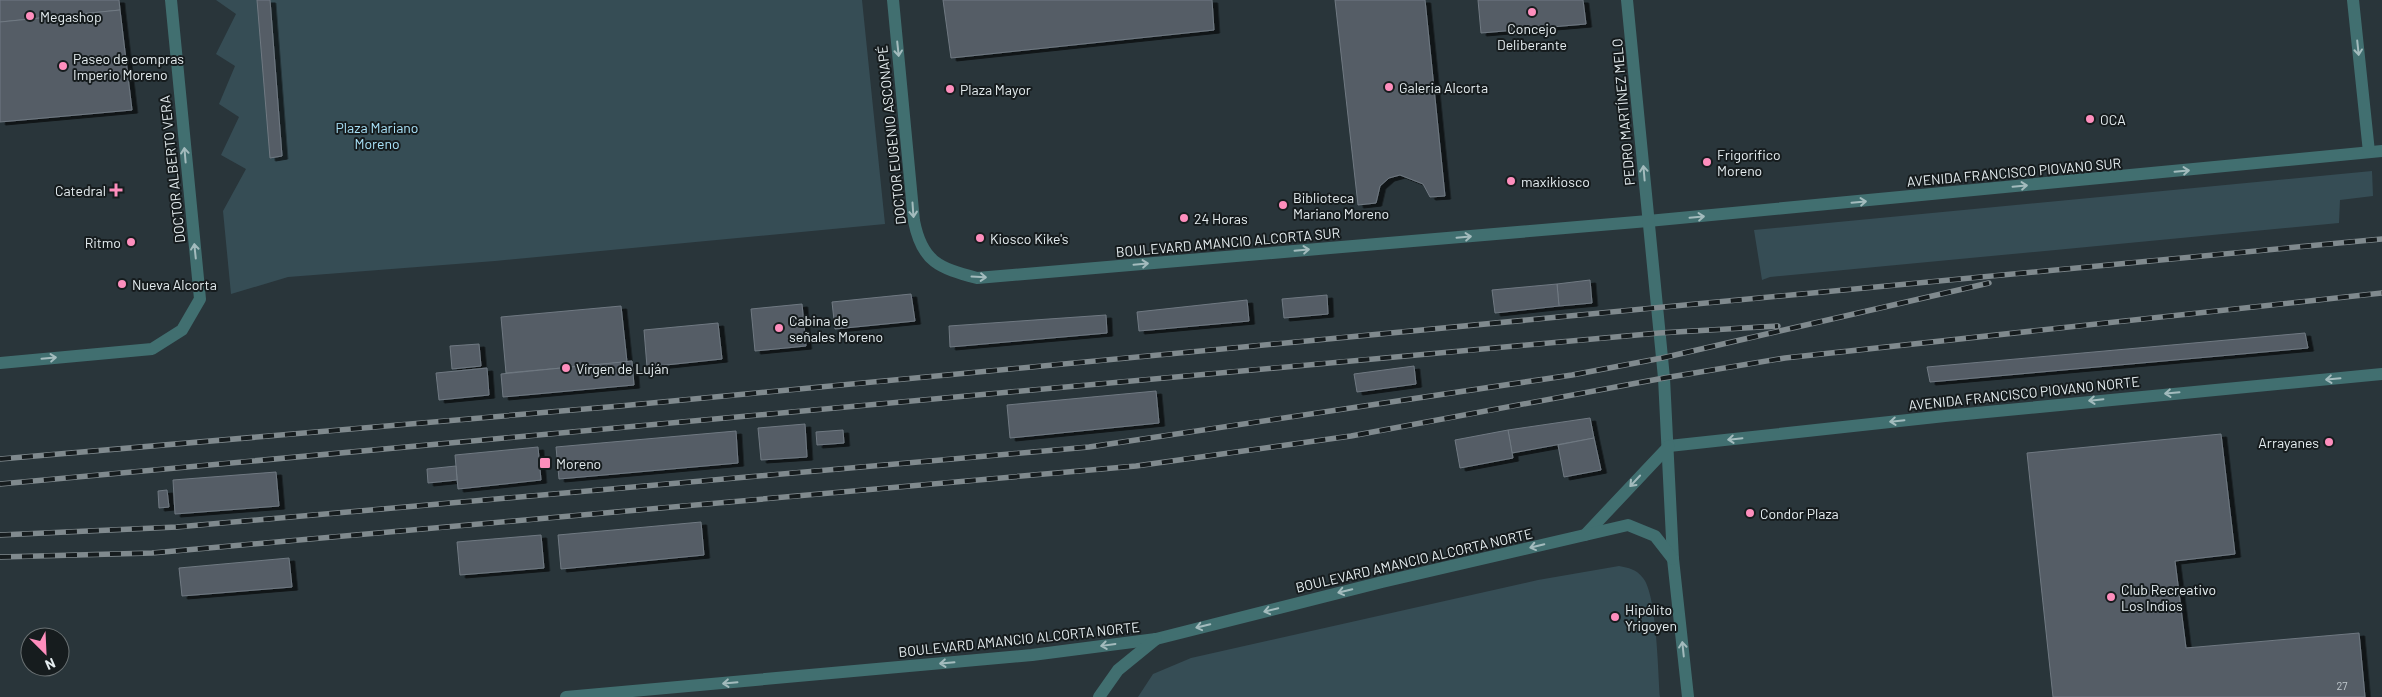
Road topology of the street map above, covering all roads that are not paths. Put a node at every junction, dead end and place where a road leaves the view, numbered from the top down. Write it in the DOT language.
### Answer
graph roads {
  1 [pos="171,0"];
  2 [pos="894,0"];
  3 [pos="1627,0"];
  4 [pos="2352,0"];
  5 [pos="2382,151"];
  6 [pos="2369,152"];
  7 [pos="1648,221"];
  8 [pos="933,262"];
  9 [pos="0,363"];
  10 [pos="2382,374"];
  11 [pos="1669,446"];
  12 [pos="1585,535"];
  13 [pos="1673,559"];
  14 [pos="1156,639"];
  15 [pos="566,697"];
  16 [pos="1099,697"];
  17 [pos="1688,697"];
  9 -- 1 [label="street, DOCTOR ALBERTO VERA, one-way"];
  2 -- 8 [label="street, DOCTOR EUGENIO ASCONAPÉ, one-way"];
  7 -- 3 [label="street, PEDRO MARTÍNEZ MELO, one-way"];
  4 -- 6 [label="street, one-way"];
  5 -- 6 [label="street, AVENIDA FRANCISCO PIOVANO SUR"];
  7 -- 6 [label="street, AVENIDA FRANCISCO PIOVANO SUR, one-way"];
  8 -- 7 [label="street, BOULEVARD AMANCIO ALCORTA SUR, one-way"];
  7 -- 11 [label="street, PEDRO MARTÍNEZ MELO"];
  10 -- 11 [label="street, AVENIDA FRANCISCO PIOVANO NORTE, one-way"];
  11 -- 12 [label="street, one-way"];
  11 -- 13 [label="street, PEDRO MARTÍNEZ MELO"];
  12 -- 13 [label="street, BOULEVARD AMANCIO ALCORTA NORTE"];
  12 -- 14 [label="street, BOULEVARD AMANCIO ALCORTA NORTE, one-way"];
  17 -- 13 [label="street, PEDRO MARTÍNEZ MELO, one-way"];
  14 -- 15 [label="street, BOULEVARD AMANCIO ALCORTA NORTE, one-way"];
  14 -- 16 [label="street"];
}
